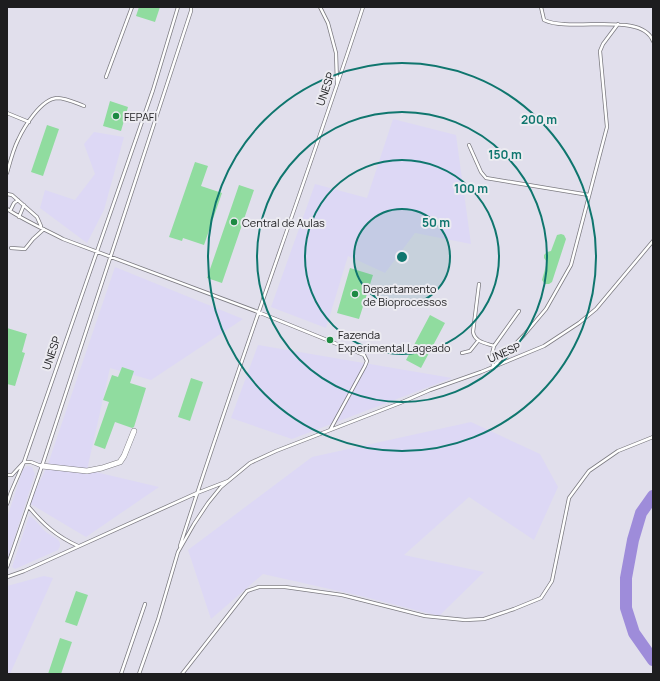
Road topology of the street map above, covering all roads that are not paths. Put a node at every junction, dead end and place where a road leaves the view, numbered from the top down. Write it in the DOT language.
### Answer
graph roads {
  1 [pos="132,7"];
  2 [pos="178,7"];
  3 [pos="191,7"];
  4 [pos="320,7"];
  5 [pos="363,7"];
  6 [pos="541,7"];
  7 [pos="618,24"];
  8 [pos="653,42"];
  9 [pos="106,77"];
  10 [pos="337,85"];
  11 [pos="84,106"];
  12 [pos="7,113"];
  13 [pos="29,122"];
  14 [pos="469,145"];
  15 [pos="8,163"];
  16 [pos="7,173"];
  17 [pos="7,194"];
  18 [pos="589,195"];
  19 [pos="18,200"];
  20 [pos="24,205"];
  21 [pos="8,210"];
  22 [pos="19,217"];
  23 [pos="43,228"];
  24 [pos="653,241"];
  25 [pos="11,248"];
  26 [pos="97,252"];
  27 [pos="111,257"];
  28 [pos="480,284"];
  29 [pos="519,311"];
  30 [pos="258,312"];
  31 [pos="478,341"];
  32 [pos="494,346"];
  33 [pos="462,353"];
  34 [pos="493,367"];
  35 [pos="330,430"];
  36 [pos="134,431"];
  37 [pos="653,437"];
  38 [pos="24,462"];
  39 [pos="42,466"];
  40 [pos="7,476"];
  41 [pos="231,480"];
  42 [pos="9,493"];
  43 [pos="197,493"];
  44 [pos="7,504"];
  45 [pos="28,506"];
  46 [pos="78,546"];
  47 [pos="178,552"];
  48 [pos="7,567"];
  49 [pos="7,577"];
  50 [pos="145,604"];
  51 [pos="121,674"];
  52 [pos="139,674"];
  53 [pos="182,674"];
  1 -- 9 [label="lane"];
  2 -- 26 [label="lane, UNESP"];
  3 -- 27 [label="lane"];
  4 -- 10 [label="lane"];
  5 -- 10 [label="lane, UNESP"];
  6 -- 7 [label="lane"];
  7 -- 8 [label="lane"];
  7 -- 18 [label="lane"];
  10 -- 30 [label="lane, UNESP"];
  11 -- 13 [label="lane"];
  12 -- 13 [label="lane"];
  13 -- 15 [label="lane"];
  14 -- 18 [label="lane"];
  15 -- 16 [label="lane"];
  17 -- 19 [label="lane"];
  18 -- 34 [label="lane"];
  19 -- 20 [label="lane"];
  19 -- 21 [label="lane"];
  20 -- 22 [label="lane"];
  20 -- 23 [label="lane"];
  21 -- 22 [label="lane"];
  22 -- 23 [label="lane"];
  23 -- 25 [label="lane"];
  23 -- 26 [label="lane"];
  24 -- 34 [label="lane, UNESP"];
  26 -- 27 [label="lane"];
  26 -- 38 [label="lane, UNESP"];
  27 -- 30 [label="lane"];
  27 -- 39 [label="lane"];
  28 -- 31 [label="lane"];
  29 -- 32 [label="lane"];
  30 -- 35 [label="lane"];
  30 -- 43 [label="lane, UNESP"];
  31 -- 32 [label="lane"];
  31 -- 33 [label="lane"];
  32 -- 34 [label="lane"];
  34 -- 35 [label="lane, UNESP"];
  35 -- 41 [label="lane, UNESP"];
  36 -- 39 [label="street"];
  37 -- 53 [label="lane"];
  38 -- 39 [label="lane"];
  38 -- 40 [label="lane, UNESP"];
  38 -- 42 [label="lane, UNESP"];
  39 -- 45 [label="lane"];
  41 -- 43 [label="lane, UNESP"];
  41 -- 47 [label="lane, UNESP"];
  42 -- 44 [label="lane, UNESP"];
  43 -- 46 [label="lane, UNESP"];
  43 -- 47 [label="lane, UNESP"];
  45 -- 46 [label="lane"];
  45 -- 48 [label="lane"];
  46 -- 49 [label="lane, UNESP"];
  47 -- 52 [label="lane, UNESP"];
  50 -- 51 [label="lane"];
}
